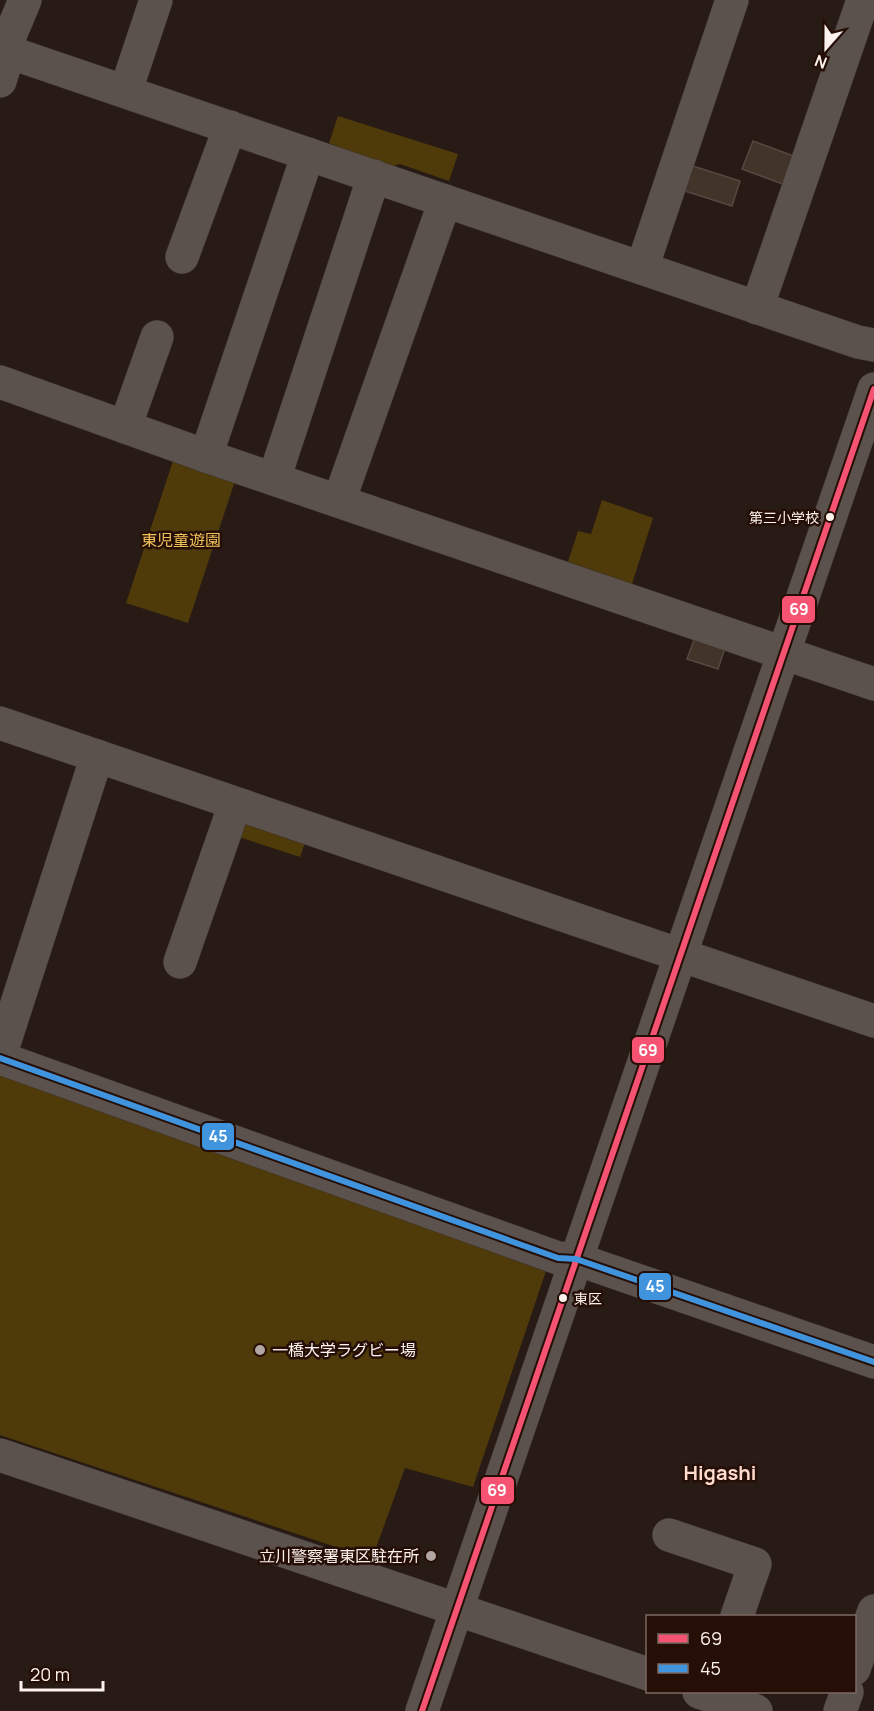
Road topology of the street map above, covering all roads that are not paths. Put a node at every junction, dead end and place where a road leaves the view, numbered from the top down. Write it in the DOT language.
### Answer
graph roads {
  1 [pos="25,0"];
  2 [pos="156,0"];
  3 [pos="732,0"];
  4 [pos="864,0"];
  5 [pos="3,58"];
  6 [pos="126,90"];
  7 [pos="230,127"];
  8 [pos="308,154"];
  9 [pos="374,176"];
  10 [pos="445,201"];
  11 [pos="182,257"];
  12 [pos="642,268"];
  13 [pos="757,308"];
  14 [pos="157,337"];
  15 [pos="874,345"];
  16 [pos="0,382"];
  17 [pos="874,389"];
  18 [pos="125,427"];
  19 [pos="206,456"];
  20 [pos="274,479"];
  21 [pos="339,501"];
  22 [pos="783,652"];
  23 [pos="874,684"];
  24 [pos="0,723"];
  25 [pos="97,756"];
  26 [pos="235,804"];
  27 [pos="681,955"];
  28 [pos="180,962"];
  29 [pos="874,1021"];
  30 [pos="0,1057"];
  31 [pos="576,1259"];
  32 [pos="874,1362"];
  33 [pos="0,1455"];
  34 [pos="669,1535"];
  35 [pos="456,1611"];
  36 [pos="874,1611"];
  37 [pos="738,1615"];
  38 [pos="856,1666"];
  39 [pos="646,1673"];
  40 [pos="847,1693"];
  41 [pos="699,1696"];
  42 [pos="422,1711"];
  43 [pos="756,1711"];
  44 [pos="840,1711"];
  1 -- 5 [label="street"];
  2 -- 6 [label="street"];
  3 -- 12 [label="street"];
  4 -- 13 [label="street"];
  5 -- 6 [label="street"];
  6 -- 7 [label="street"];
  7 -- 8 [label="street"];
  7 -- 11 [label="street"];
  8 -- 9 [label="street"];
  8 -- 19 [label="street"];
  9 -- 10 [label="street"];
  9 -- 20 [label="street"];
  10 -- 12 [label="street"];
  10 -- 21 [label="street"];
  12 -- 13 [label="street"];
  13 -- 15 [label="street"];
  14 -- 18 [label="street"];
  16 -- 18 [label="street"];
  17 -- 22 [label="street"];
  18 -- 19 [label="street"];
  19 -- 20 [label="street"];
  20 -- 21 [label="street"];
  21 -- 22 [label="street"];
  22 -- 23 [label="street"];
  22 -- 27 [label="street"];
  24 -- 25 [label="street"];
  25 -- 26 [label="street"];
  25 -- 30 [label="street"];
  26 -- 27 [label="street"];
  26 -- 28 [label="street"];
  27 -- 29 [label="street"];
  27 -- 31 [label="street"];
  30 -- 31 [label="street"];
  31 -- 32 [label="street"];
  31 -- 35 [label="street"];
  33 -- 35 [label="street"];
  34 -- 37 [label="street"];
  35 -- 39 [label="street"];
  35 -- 42 [label="street"];
  36 -- 38 [label="street"];
  40 -- 44 [label="street"];
  41 -- 43 [label="street"];
}
